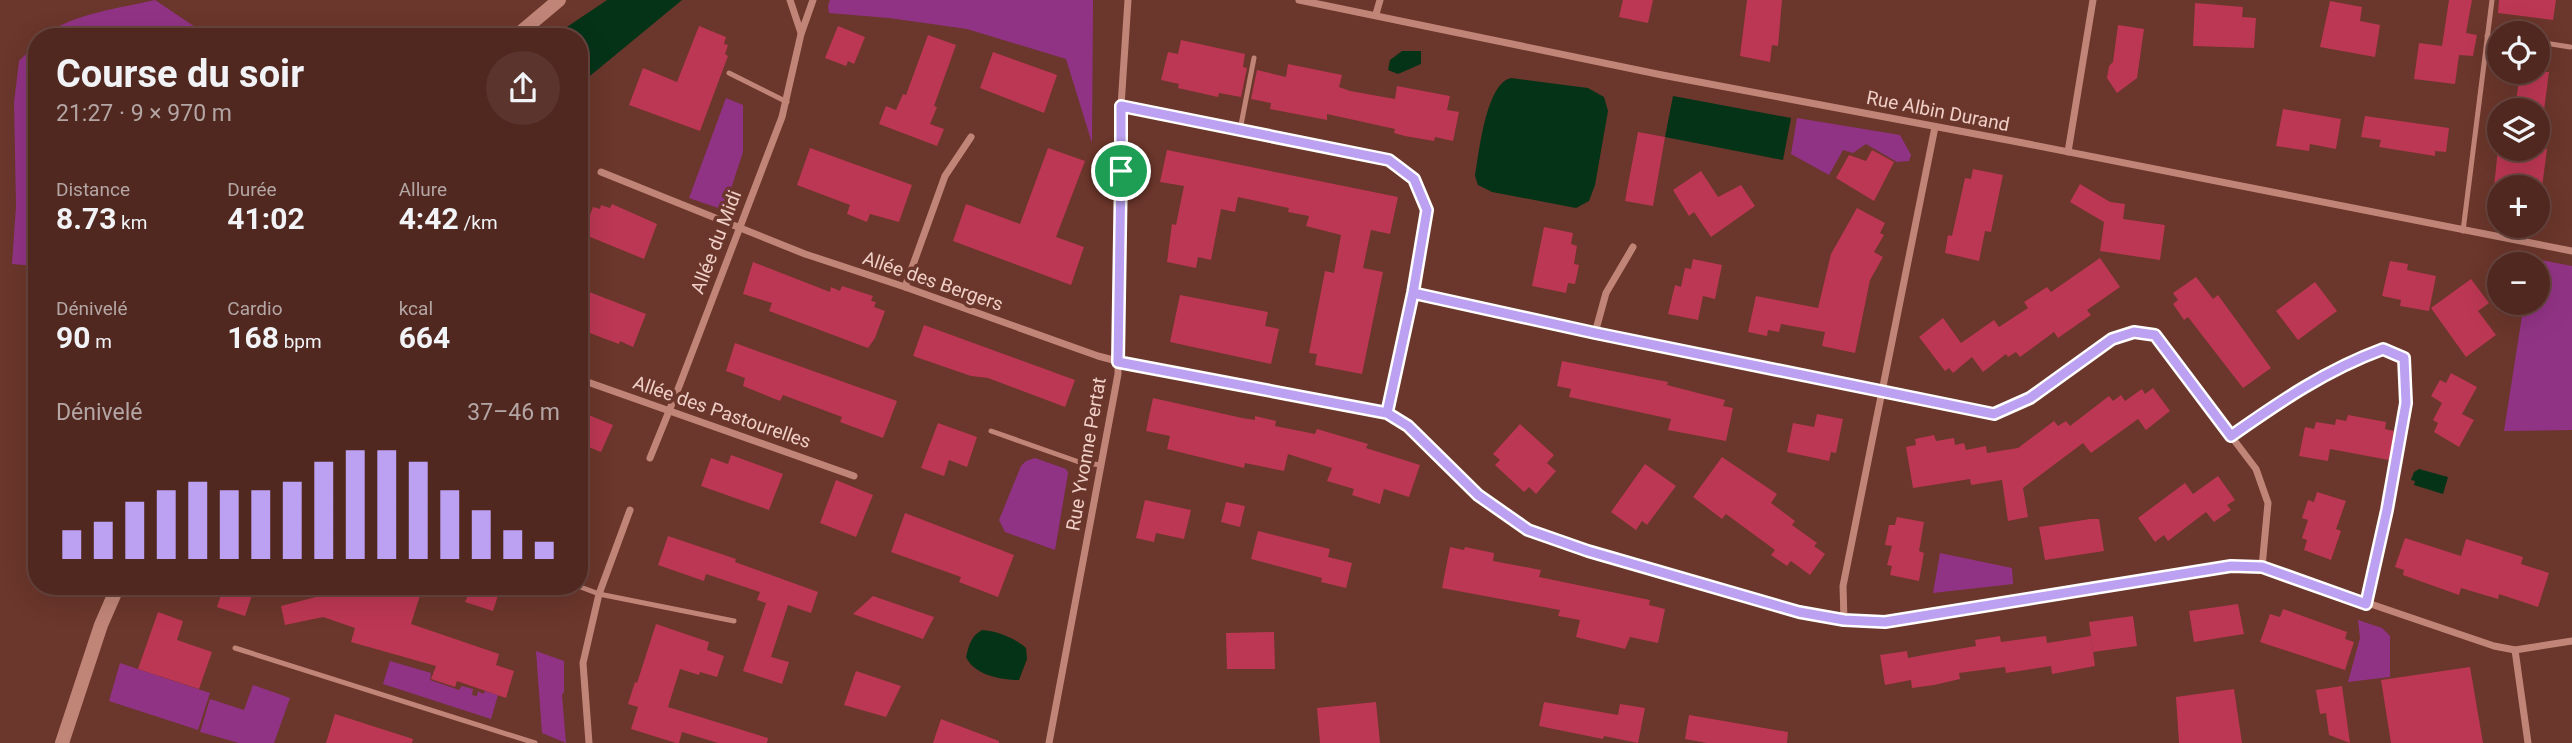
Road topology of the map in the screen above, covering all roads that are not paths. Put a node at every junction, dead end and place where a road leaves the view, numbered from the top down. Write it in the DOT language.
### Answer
graph roads {
  1 [pos="559,0"];
  2 [pos="790,0"];
  3 [pos="813,0"];
  4 [pos="1128,0"];
  5 [pos="1299,0"];
  6 [pos="1380,0"];
  7 [pos="2093,0"];
  8 [pos="2492,0"];
  9 [pos="1376,15"];
  10 [pos="2489,21"];
  11 [pos="526,28"];
  12 [pos="802,34"];
  13 [pos="2487,36"];
  14 [pos="2550,44"];
  15 [pos="2570,47"];
  16 [pos="1254,58"];
  17 [pos="729,74"];
  18 [pos="787,102"];
  19 [pos="1121,106"];
  20 [pos="1936,127"];
  21 [pos="1240,130"];
  22 [pos="971,137"];
  23 [pos="2068,152"];
  24 [pos="601,172"];
  25 [pos="738,229"];
  26 [pos="2463,230"];
  27 [pos="1633,247"];
  28 [pos="2572,251"];
  29 [pos="905,287"];
  30 [pos="1413,293"];
  31 [pos="1595,333"];
  32 [pos="2383,349"];
  33 [pos="1118,362"];
  34 [pos="588,382"];
  35 [pos="1882,392"];
  36 [pos="668,411"];
  37 [pos="1387,413"];
  38 [pos="991,431"];
  39 [pos="2231,436"];
  40 [pos="650,458"];
  41 [pos="1101,465"];
  42 [pos="854,476"];
  43 [pos="630,510"];
  44 [pos="2262,567"];
  45 [pos="588,590"];
  46 [pos="599,594"];
  47 [pos="114,595"];
  48 [pos="2366,604"];
  49 [pos="1844,620"];
  50 [pos="734,621"];
  51 [pos="2572,641"];
  52 [pos="235,648"];
  53 [pos="2515,650"];
  54 [pos="62,743"];
  55 [pos="536,743"];
  56 [pos="589,743"];
  57 [pos="1049,743"];
  58 [pos="2528,743"];
  1 -- 11 [label="main road"];
  2 -- 12 [label="street"];
  3 -- 12 [label="street, Allée du Midi"];
  4 -- 19 [label="street, Rue Yvonne Pertat"];
  5 -- 9 [label="street, Rue Albin Durand"];
  6 -- 9 [label="street"];
  7 -- 23 [label="street"];
  8 -- 10 [label="lane"];
  9 -- 20 [label="street, Rue Albin Durand"];
  12 -- 18 [label="street, Allée du Midi"];
  13 -- 26 [label="lane"];
  14 -- 15 [label="lane"];
  16 -- 21 [label="lane"];
  17 -- 18 [label="lane"];
  18 -- 25 [label="street, Allée du Midi"];
  19 -- 21 [label="street"];
  19 -- 33 [label="street, Rue Yvonne Pertat"];
  20 -- 23 [label="street, Rue Albin Durand"];
  20 -- 35 [label="street"];
  21 -- 30 [label="street"];
  22 -- 29 [label="street"];
  23 -- 26 [label="street, Rue Albin Durand"];
  24 -- 25 [label="street, Allée des Bergers"];
  25 -- 29 [label="street, Allée des Bergers"];
  25 -- 36 [label="street, Allée du Midi"];
  26 -- 28 [label="street, Rue Albin Durand"];
  27 -- 31 [label="street"];
  29 -- 33 [label="street, Allée des Bergers"];
  30 -- 31 [label="street"];
  30 -- 37 [label="street"];
  31 -- 35 [label="street"];
  32 -- 39 [label="street"];
  32 -- 48 [label="lane"];
  33 -- 37 [label="street, Allée des Bergers"];
  33 -- 41 [label="street, Rue Yvonne Pertat"];
  34 -- 36 [label="street, Allée des Pastourelles"];
  35 -- 39 [label="street"];
  35 -- 49 [label="street"];
  36 -- 40 [label="street, Allée du Midi"];
  36 -- 42 [label="street, Allée des Pastourelles"];
  37 -- 49 [label="street"];
  38 -- 41 [label="lane"];
  39 -- 44 [label="street"];
  41 -- 57 [label="street, Rue Yvonne Pertat"];
  43 -- 46 [label="street"];
  44 -- 48 [label="street"];
  44 -- 49 [label="street"];
  45 -- 46 [label="lane"];
  46 -- 50 [label="lane"];
  46 -- 56 [label="street"];
  47 -- 54 [label="main road"];
  48 -- 53 [label="street"];
  51 -- 53 [label="street"];
  52 -- 55 [label="lane"];
  53 -- 58 [label="street"];
}
